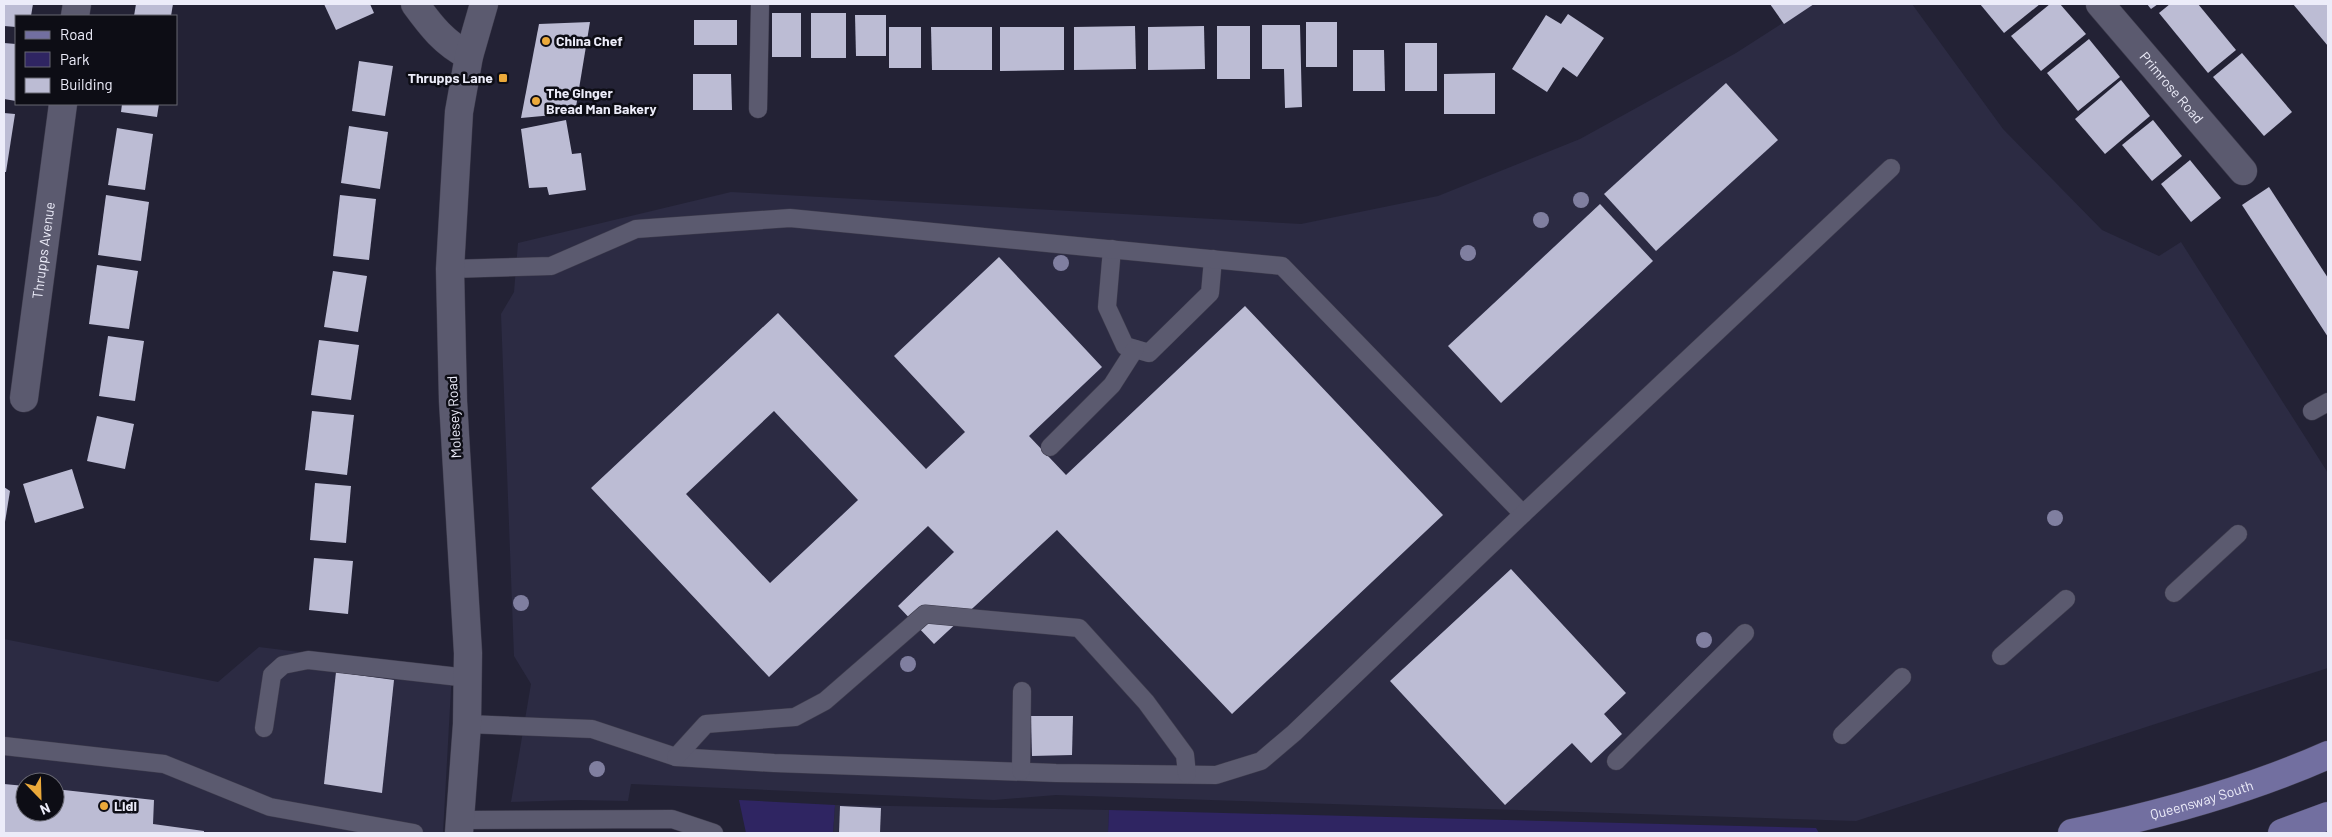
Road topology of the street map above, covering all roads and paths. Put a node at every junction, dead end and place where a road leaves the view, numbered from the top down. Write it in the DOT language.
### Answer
graph roads {
  1 [pos="415,4"];
  2 [pos="484,4"];
  3 [pos="760,4"];
  4 [pos="2100,4"];
  5 [pos="469,56"];
  6 [pos="64,105"];
  7 [pos="758,109"];
  8 [pos="1892,168"];
  9 [pos="2243,171"];
  10 [pos="1112,249"];
  11 [pos="1213,259"];
  12 [pos="450,270"];
  13 [pos="1135,349"];
  14 [pos="24,398"];
  15 [pos="2328,402"];
  16 [pos="2312,411"];
  17 [pos="1050,447"];
  18 [pos="1523,514"];
  19 [pos="2238,534"];
  20 [pos="2174,593"];
  21 [pos="2066,599"];
  22 [pos="1745,633"];
  23 [pos="2001,656"];
  24 [pos="1902,677"];
  25 [pos="468,678"];
  26 [pos="1022,691"];
  27 [pos="467,724"];
  28 [pos="264,728"];
  29 [pos="1842,735"];
  30 [pos="4,746"];
  31 [pos="2328,754"];
  32 [pos="676,757"];
  33 [pos="1616,762"];
  34 [pos="1021,771"];
  35 [pos="1187,774"];
  36 [pos="2328,816"];
  37 [pos="460,826"];
  38 [pos="414,833"];
  39 [pos="714,833"];
  40 [pos="2072,833"];
  41 [pos="2282,833"];
  1 -- 5 [label="street"];
  2 -- 5 [label="street, Molesey Road"];
  3 -- 7 [label="lane"];
  4 -- 9 [label="street, Primrose Road"];
  5 -- 12 [label="street, Molesey Road"];
  6 -- 14 [label="street, Thrupps Avenue"];
  8 -- 18 [label="lane"];
  10 -- 11 [label="lane"];
  10 -- 12 [label="lane"];
  10 -- 13 [label="lane"];
  11 -- 13 [label="lane"];
  11 -- 18 [label="lane"];
  12 -- 25 [label="street, Molesey Road"];
  13 -- 17 [label="lane"];
  15 -- 16 [label="lane"];
  18 -- 35 [label="lane"];
  19 -- 20 [label="lane"];
  21 -- 23 [label="lane"];
  22 -- 33 [label="lane"];
  24 -- 29 [label="lane"];
  25 -- 27 [label="street, Molesey Road"];
  25 -- 28 [label="lane"];
  26 -- 34 [label="lane"];
  27 -- 32 [label="lane"];
  27 -- 37 [label="street, Molesey Road"];
  30 -- 38 [label="lane"];
  31 -- 40 [label="main road, Queensway South"];
  32 -- 34 [label="lane"];
  32 -- 35 [label="lane"];
  34 -- 35 [label="lane"];
  36 -- 41 [label="main road"];
  37 -- 39 [label="lane"];
}
